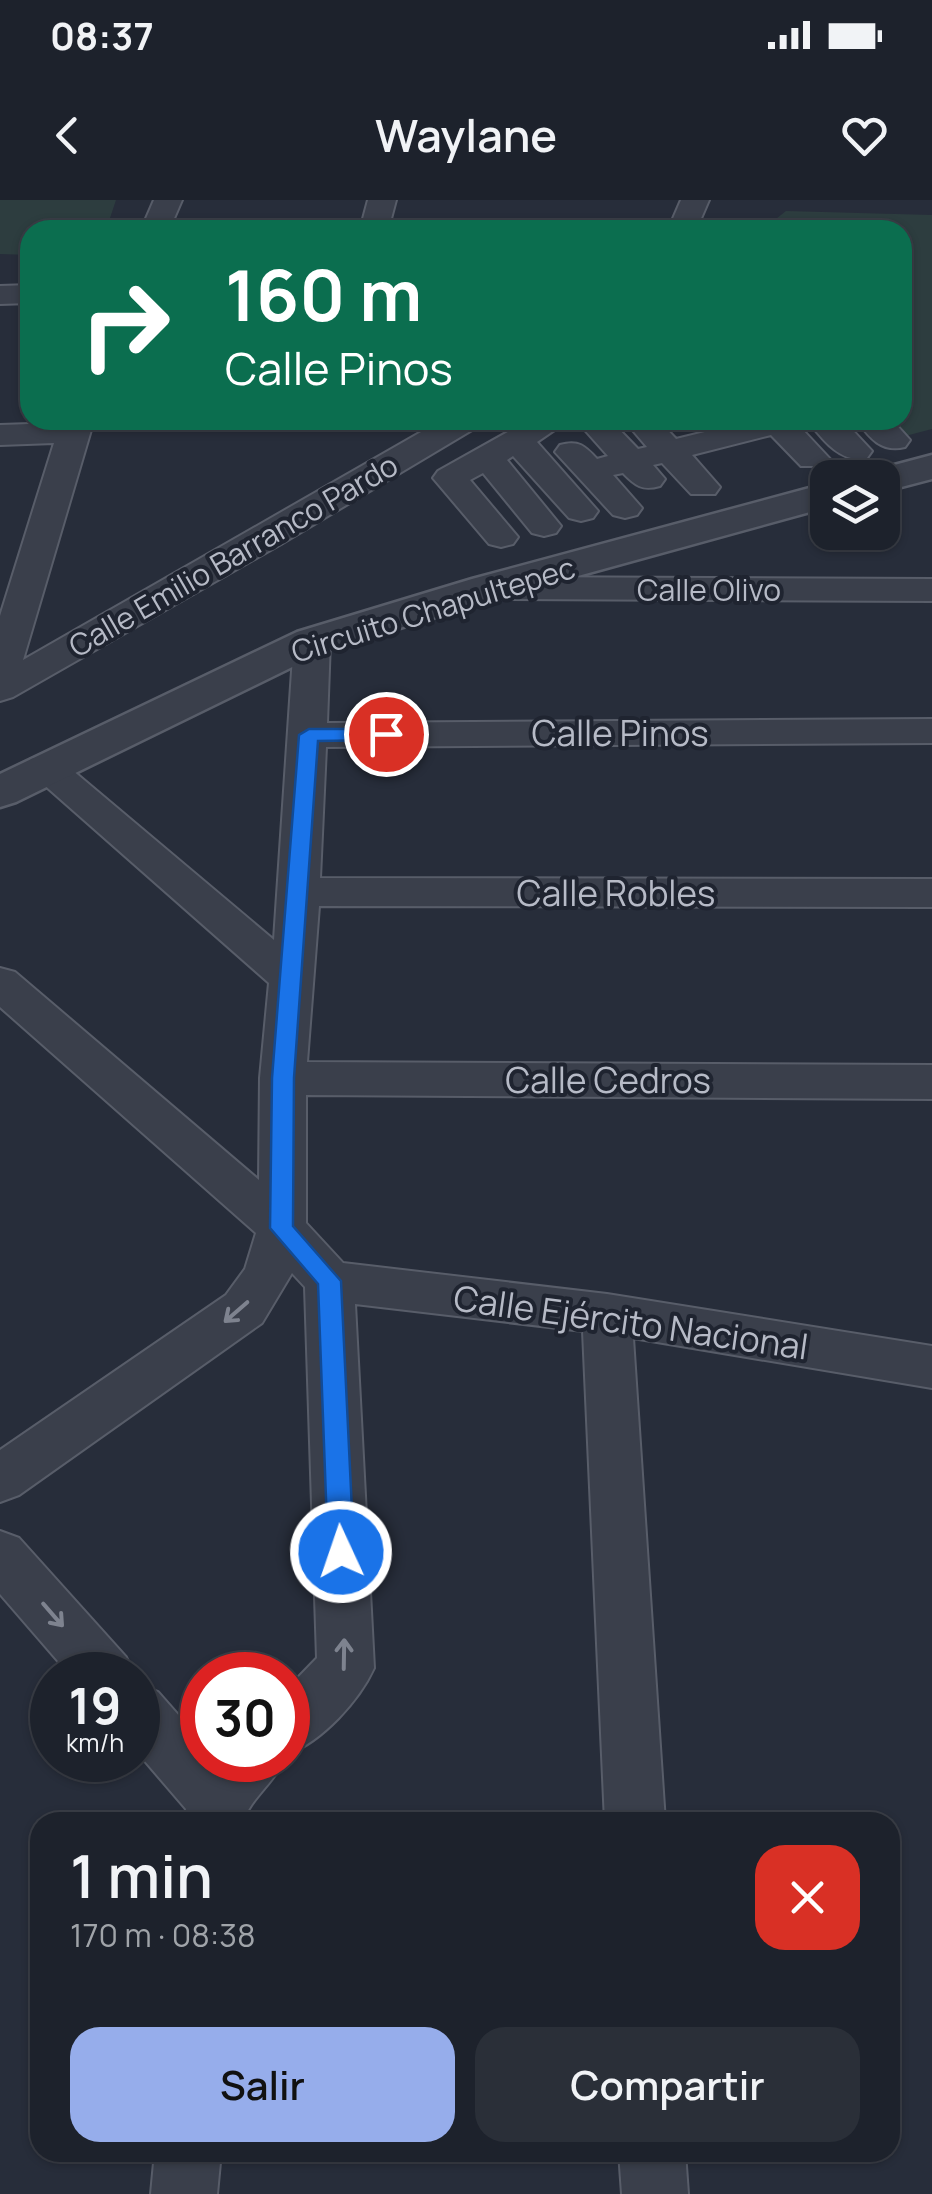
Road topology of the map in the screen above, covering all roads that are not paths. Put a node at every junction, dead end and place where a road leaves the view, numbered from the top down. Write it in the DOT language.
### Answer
graph roads {
  1 [pos="47,430"];
  2 [pos="74,430"];
  3 [pos="448,430"];
  4 [pos="535,430"];
  5 [pos="540,430"];
  6 [pos="541,430"];
  7 [pos="602,430"];
  8 [pos="649,430"];
  9 [pos="714,430"];
  10 [pos="716,430"];
  11 [pos="718,430"];
  12 [pos="788,430"];
  13 [pos="834,430"];
  14 [pos="0,435"];
  15 [pos="669,451"];
  16 [pos="856,451"];
  17 [pos="487,457"];
  18 [pos="631,460"];
  19 [pos="770,462"];
  20 [pos="810,462"];
  21 [pos="932,467"];
  22 [pos="590,471"];
  23 [pos="734,472"];
  24 [pos="900,475"];
  25 [pos="810,480"];
  26 [pos="655,486"];
  27 [pos="703,486"];
  28 [pos="625,508"];
  29 [pos="582,511"];
  30 [pos="544,526"];
  31 [pos="501,537"];
  32 [pos="486,588"];
  33 [pos="932,590"];
  34 [pos="312,641"];
  35 [pos="0,675"];
  36 [pos="0,688"];
  37 [pos="932,731"];
  38 [pos="309,735"];
  39 [pos="45,768"];
  40 [pos="0,792"];
  41 [pos="299,892"];
  42 [pos="932,893"];
  43 [pos="290,978"];
  44 [pos="0,983"];
  45 [pos="283,1078"];
  46 [pos="932,1082"];
  47 [pos="282,1228"];
  48 [pos="329,1281"];
  49 [pos="608,1314"];
  50 [pos="932,1367"];
  51 [pos="0,1479"];
  52 [pos="0,1555"];
  53 [pos="86,1652"];
  54 [pos="310,1705"];
  55 [pos="160,1731"];
  56 [pos="229,1794"];
  57 [pos="634,1812"];
  58 [pos="187,2162"];
  59 [pos="652,2162"];
  60 [pos="184,2194"];
  61 [pos="654,2194"];
  1 -- 14 [label="street"];
  2 -- 35 [label="street"];
  3 -- 36 [label="street, Calle Emilio Barranco Pardo"];
  4 -- 17 [label="street"];
  5 -- 29 [label="street"];
  6 -- 22 [label="street"];
  7 -- 18 [label="street"];
  8 -- 15 [label="street"];
  9 -- 15 [label="street"];
  10 -- 23 [label="street"];
  11 -- 19 [label="street"];
  12 -- 20 [label="street"];
  13 -- 16 [label="street"];
  15 -- 18 [label="street"];
  15 -- 27 [label="street"];
  17 -- 30 [label="street"];
  17 -- 31 [label="street"];
  18 -- 22 [label="street"];
  18 -- 26 [label="street"];
  21 -- 24 [label="street"];
  22 -- 28 [label="street"];
  25 -- 32 [label="street, Circuito Chapultepec"];
  32 -- 33 [label="street, Calle Olivo"];
  32 -- 34 [label="street, Circuito Chapultepec"];
  34 -- 38 [label="street"];
  34 -- 39 [label="street, Circuito Chapultepec"];
  37 -- 38 [label="street, Calle Pinos"];
  38 -- 41 [label="street"];
  39 -- 40 [label="street, Circuito Chapultepec"];
  39 -- 43 [label="street"];
  41 -- 42 [label="street, Calle Robles"];
  41 -- 43 [label="street"];
  43 -- 45 [label="street"];
  44 -- 47 [label="street"];
  45 -- 46 [label="street, Calle Cedros"];
  45 -- 47 [label="street"];
  47 -- 48 [label="street"];
  47 -- 51 [label="street, one-way"];
  48 -- 49 [label="street, Calle Ejército Nacional"];
  54 -- 48 [label="street, one-way"];
  49 -- 50 [label="street, Calle Ejército Nacional"];
  49 -- 57 [label="street"];
  52 -- 53 [label="street, one-way"];
  55 -- 56 [label="street"];
  58 -- 60 [label="street"];
  59 -- 61 [label="street"];
}
